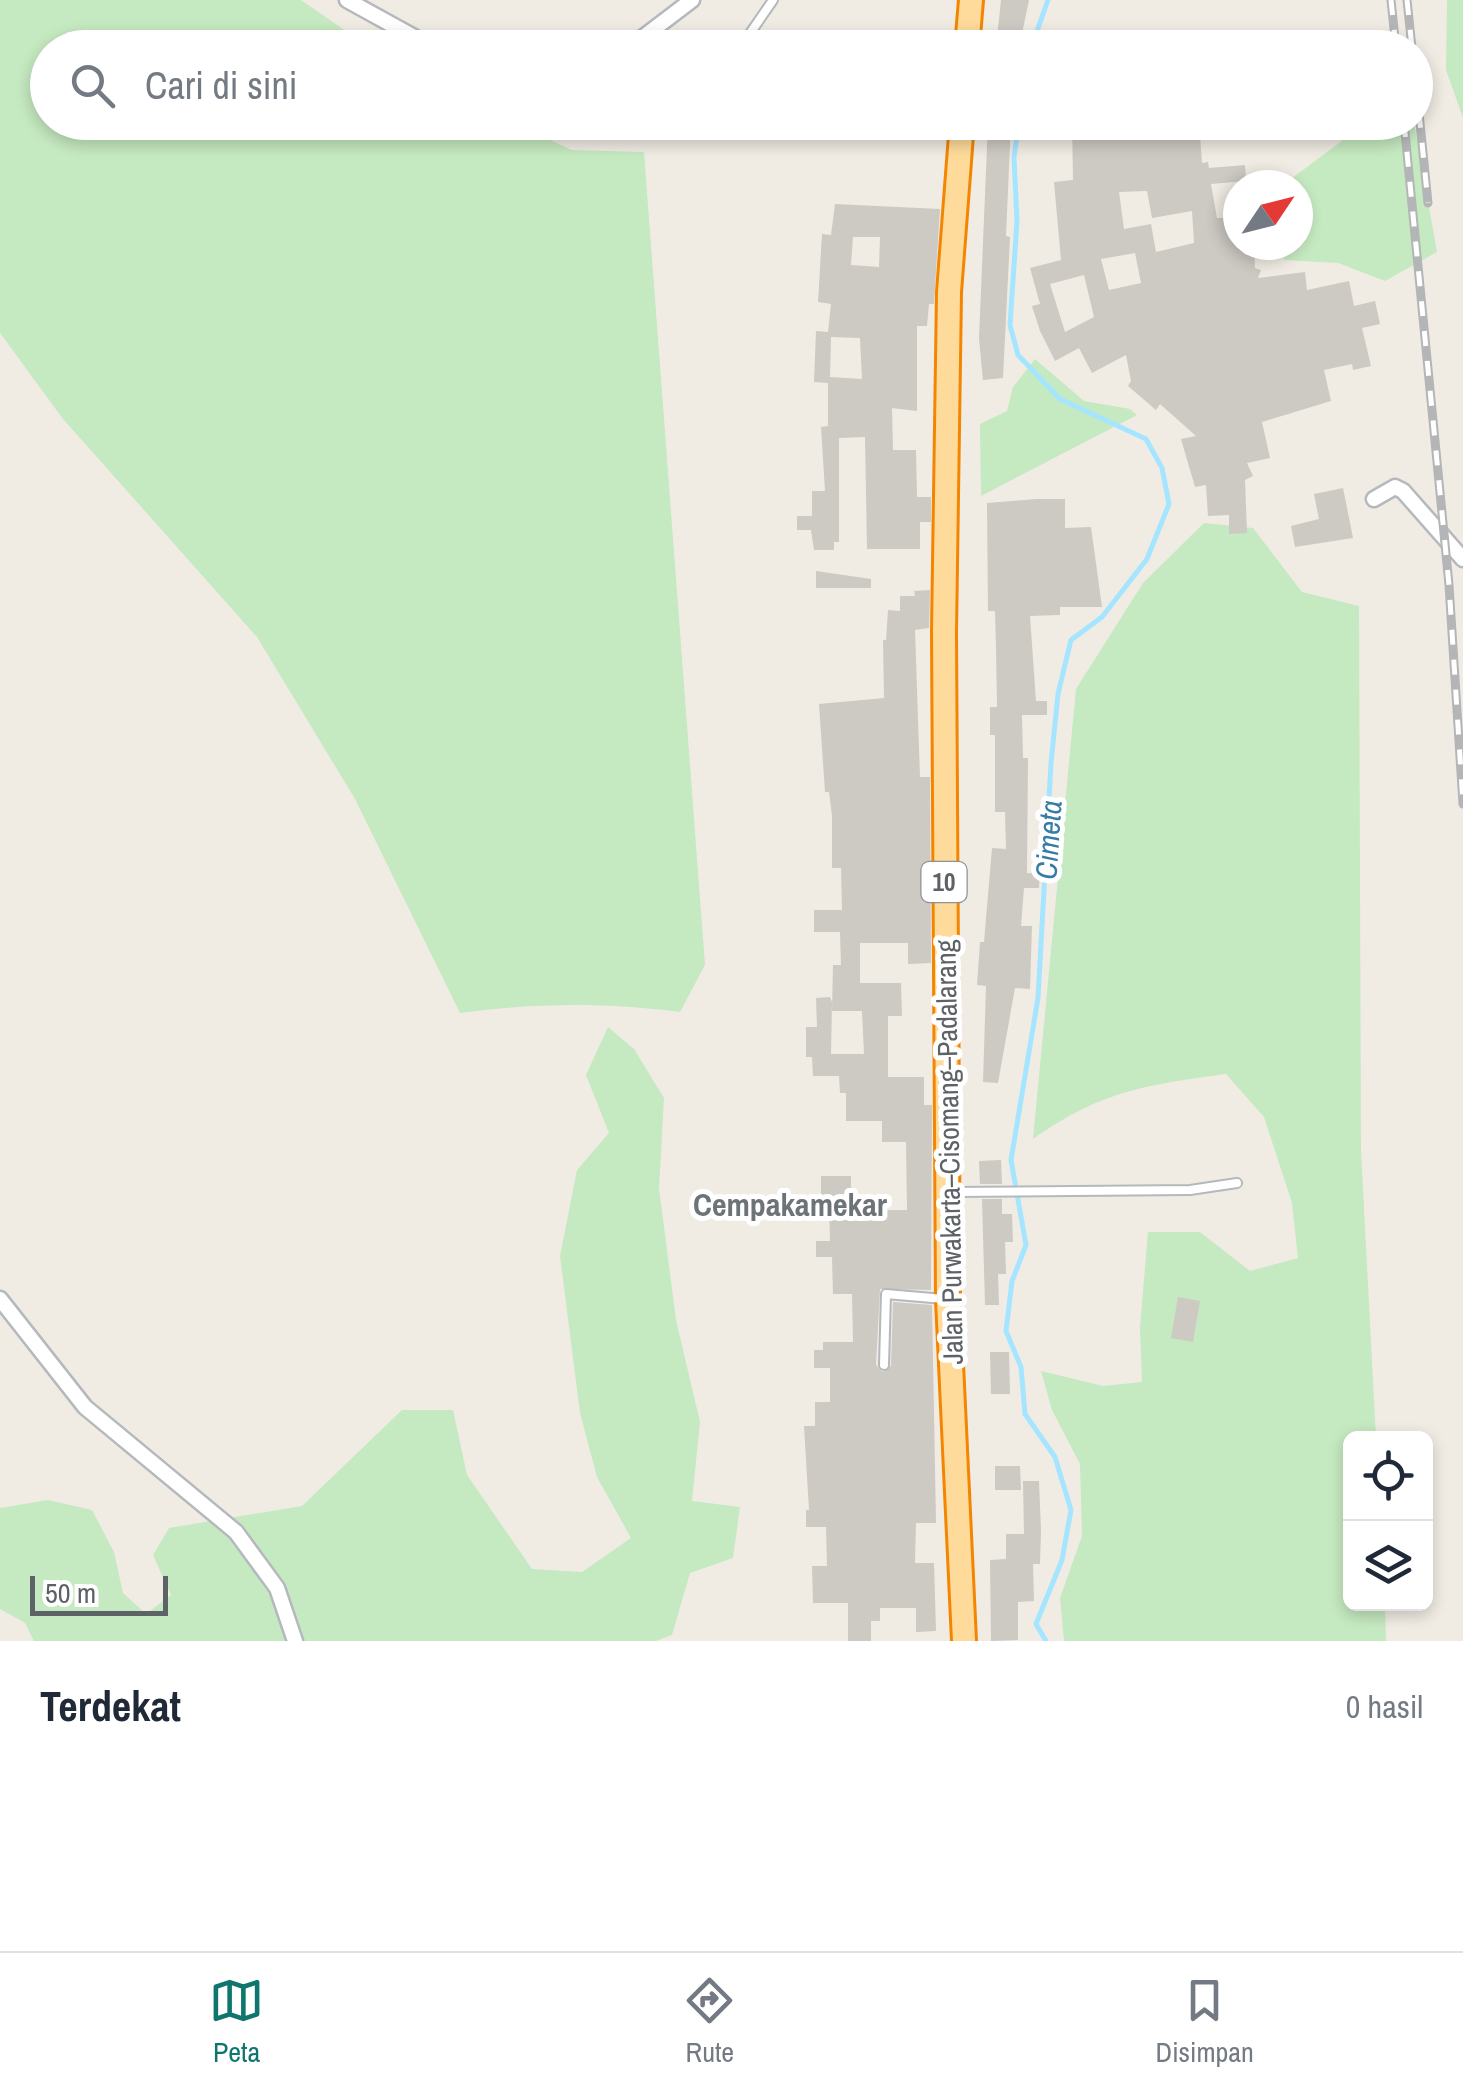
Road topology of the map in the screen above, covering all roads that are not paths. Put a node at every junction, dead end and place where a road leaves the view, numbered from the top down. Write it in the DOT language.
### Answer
graph roads {
  1 [pos="347,0"];
  2 [pos="692,0"];
  3 [pos="773,0"];
  4 [pos="971,0"];
  5 [pos="401,30"];
  6 [pos="653,30"];
  7 [pos="752,30"];
  8 [pos="968,30"];
  9 [pos="961,140"];
  10 [pos="1374,500"];
  11 [pos="1463,559"];
  12 [pos="1237,1183"];
  13 [pos="947,1192"];
  14 [pos="0,1299"];
  15 [pos="948,1300"];
  16 [pos="884,1365"];
  17 [pos="295,1641"];
  18 [pos="964,1641"];
  1 -- 5 [label="street"];
  2 -- 6 [label="street"];
  3 -- 7 [label="lane"];
  4 -- 8 [label="highway"];
  9 -- 13 [label="highway, Jalan Purwakarta–Cisomang–Padalarang / 10"];
  10 -- 11 [label="street"];
  12 -- 13 [label="lane"];
  13 -- 15 [label="highway, Jalan Purwakarta–Cisomang–Padalarang / 10"];
  14 -- 17 [label="street"];
  15 -- 16 [label="lane"];
  15 -- 18 [label="highway, Jalan Purwakarta–Cisomang–Padalarang / 10"];
}
